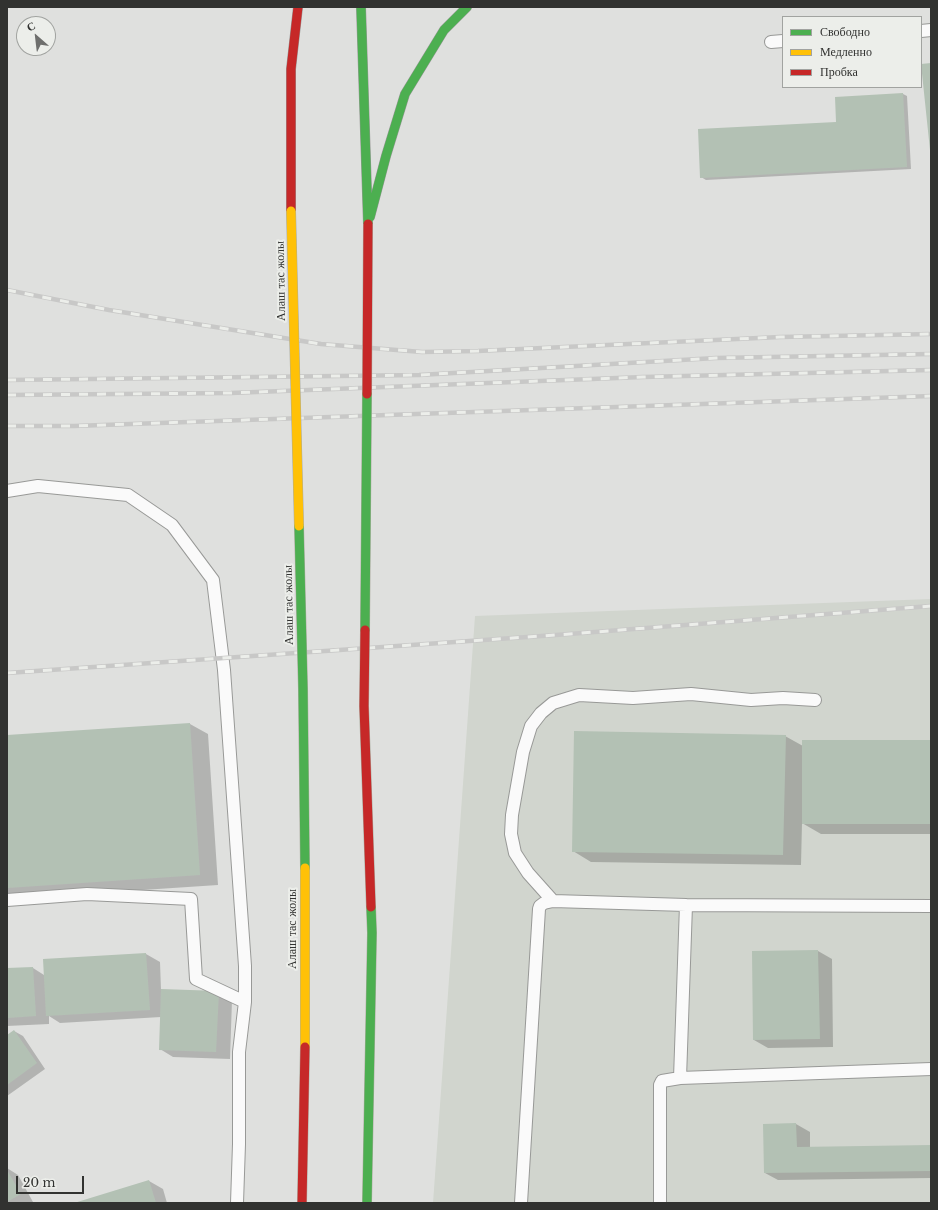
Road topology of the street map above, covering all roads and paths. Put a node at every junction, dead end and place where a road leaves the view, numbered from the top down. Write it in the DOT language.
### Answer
graph roads {
  1 [pos="298,7"];
  2 [pos="361,7"];
  3 [pos="467,7"];
  4 [pos="368,224"];
  5 [pos="7,491"];
  6 [pos="816,700"];
  7 [pos="7,900"];
  8 [pos="553,901"];
  9 [pos="686,905"];
  10 [pos="931,906"];
  11 [pos="245,1002"];
  12 [pos="931,1068"];
  13 [pos="680,1078"];
  14 [pos="237,1203"];
  15 [pos="302,1203"];
  16 [pos="367,1203"];
  17 [pos="521,1203"];
  18 [pos="660,1203"];
  1 -- 15 [label="main road, Алаш тас жолы, bridge"];
  2 -- 4 [label="main road"];
  3 -- 4 [label="main road"];
  4 -- 16 [label="main road, bridge"];
  5 -- 11 [label="lane"];
  6 -- 8 [label="lane"];
  7 -- 11 [label="lane"];
  8 -- 9 [label="lane"];
  8 -- 17 [label="lane"];
  9 -- 10 [label="lane"];
  9 -- 13 [label="lane"];
  11 -- 14 [label="lane"];
  12 -- 13 [label="lane"];
  13 -- 18 [label="lane"];
}
